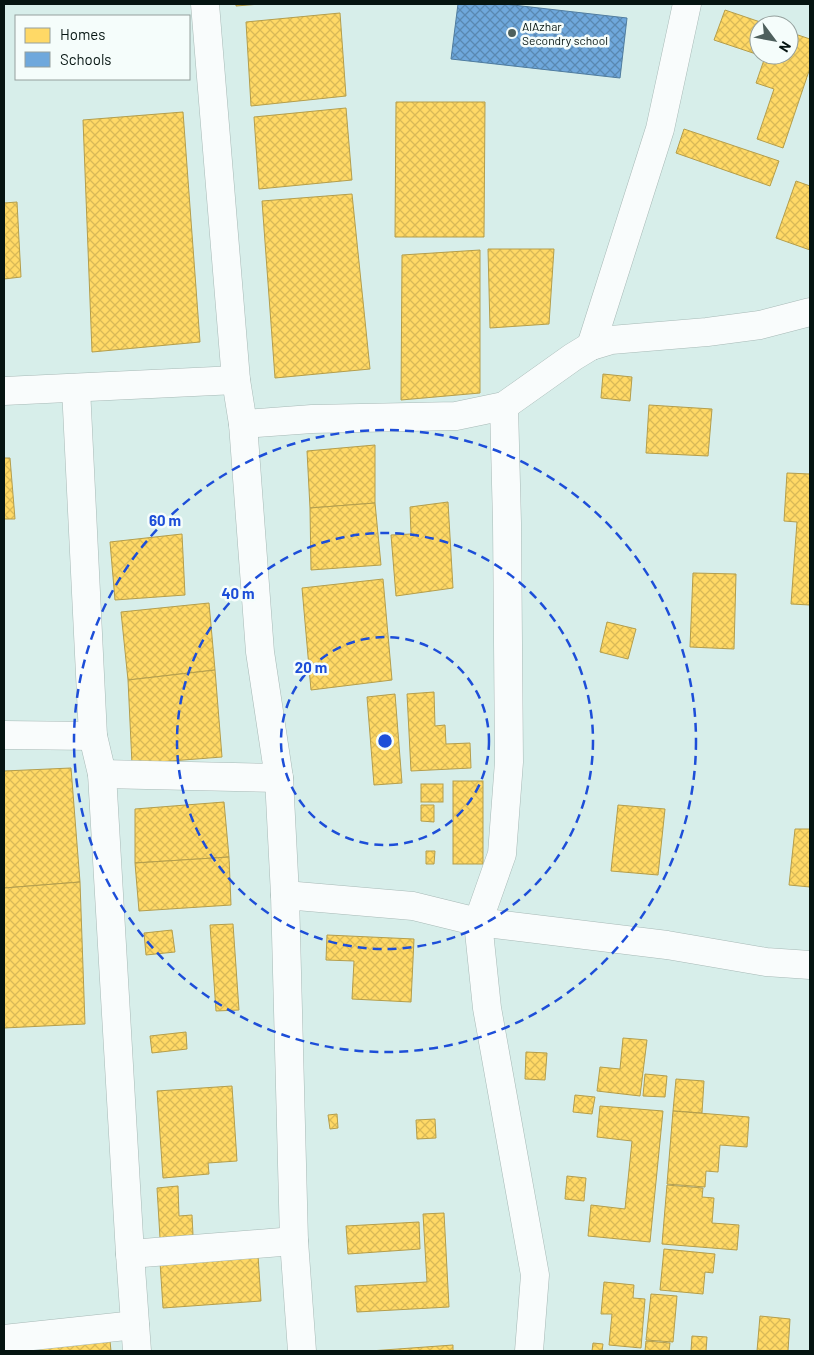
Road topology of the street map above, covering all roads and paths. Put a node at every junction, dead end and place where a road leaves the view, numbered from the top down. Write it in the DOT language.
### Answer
graph roads {
  1 [pos="205,4"];
  2 [pos="687,4"];
  3 [pos="810,312"];
  4 [pos="591,346"];
  5 [pos="236,380"];
  6 [pos="76,388"];
  7 [pos="4,391"];
  8 [pos="504,406"];
  9 [pos="243,424"];
  10 [pos="4,735"];
  11 [pos="93,736"];
  12 [pos="102,774"];
  13 [pos="279,778"];
  14 [pos="286,895"];
  15 [pos="478,922"];
  16 [pos="810,965"];
  17 [pos="294,1241"];
  18 [pos="130,1254"];
  19 [pos="136,1338"];
  20 [pos="4,1339"];
  21 [pos="302,1351"];
  22 [pos="529,1351"];
  1 -- 5 [label="street"];
  2 -- 4 [label="street"];
  3 -- 4 [label="street"];
  4 -- 8 [label="street"];
  5 -- 6 [label="street"];
  5 -- 9 [label="street"];
  6 -- 7 [label="street"];
  6 -- 11 [label="street"];
  8 -- 9 [label="street"];
  8 -- 15 [label="street"];
  9 -- 13 [label="street"];
  10 -- 11 [label="street"];
  11 -- 12 [label="street"];
  12 -- 13 [label="street"];
  12 -- 18 [label="street"];
  13 -- 14 [label="street"];
  14 -- 15 [label="street"];
  14 -- 17 [label="street"];
  15 -- 16 [label="street"];
  15 -- 22 [label="street"];
  17 -- 18 [label="street"];
  17 -- 21 [label="street"];
  18 -- 19 [label="street"];
  19 -- 20 [label="street"];
}
